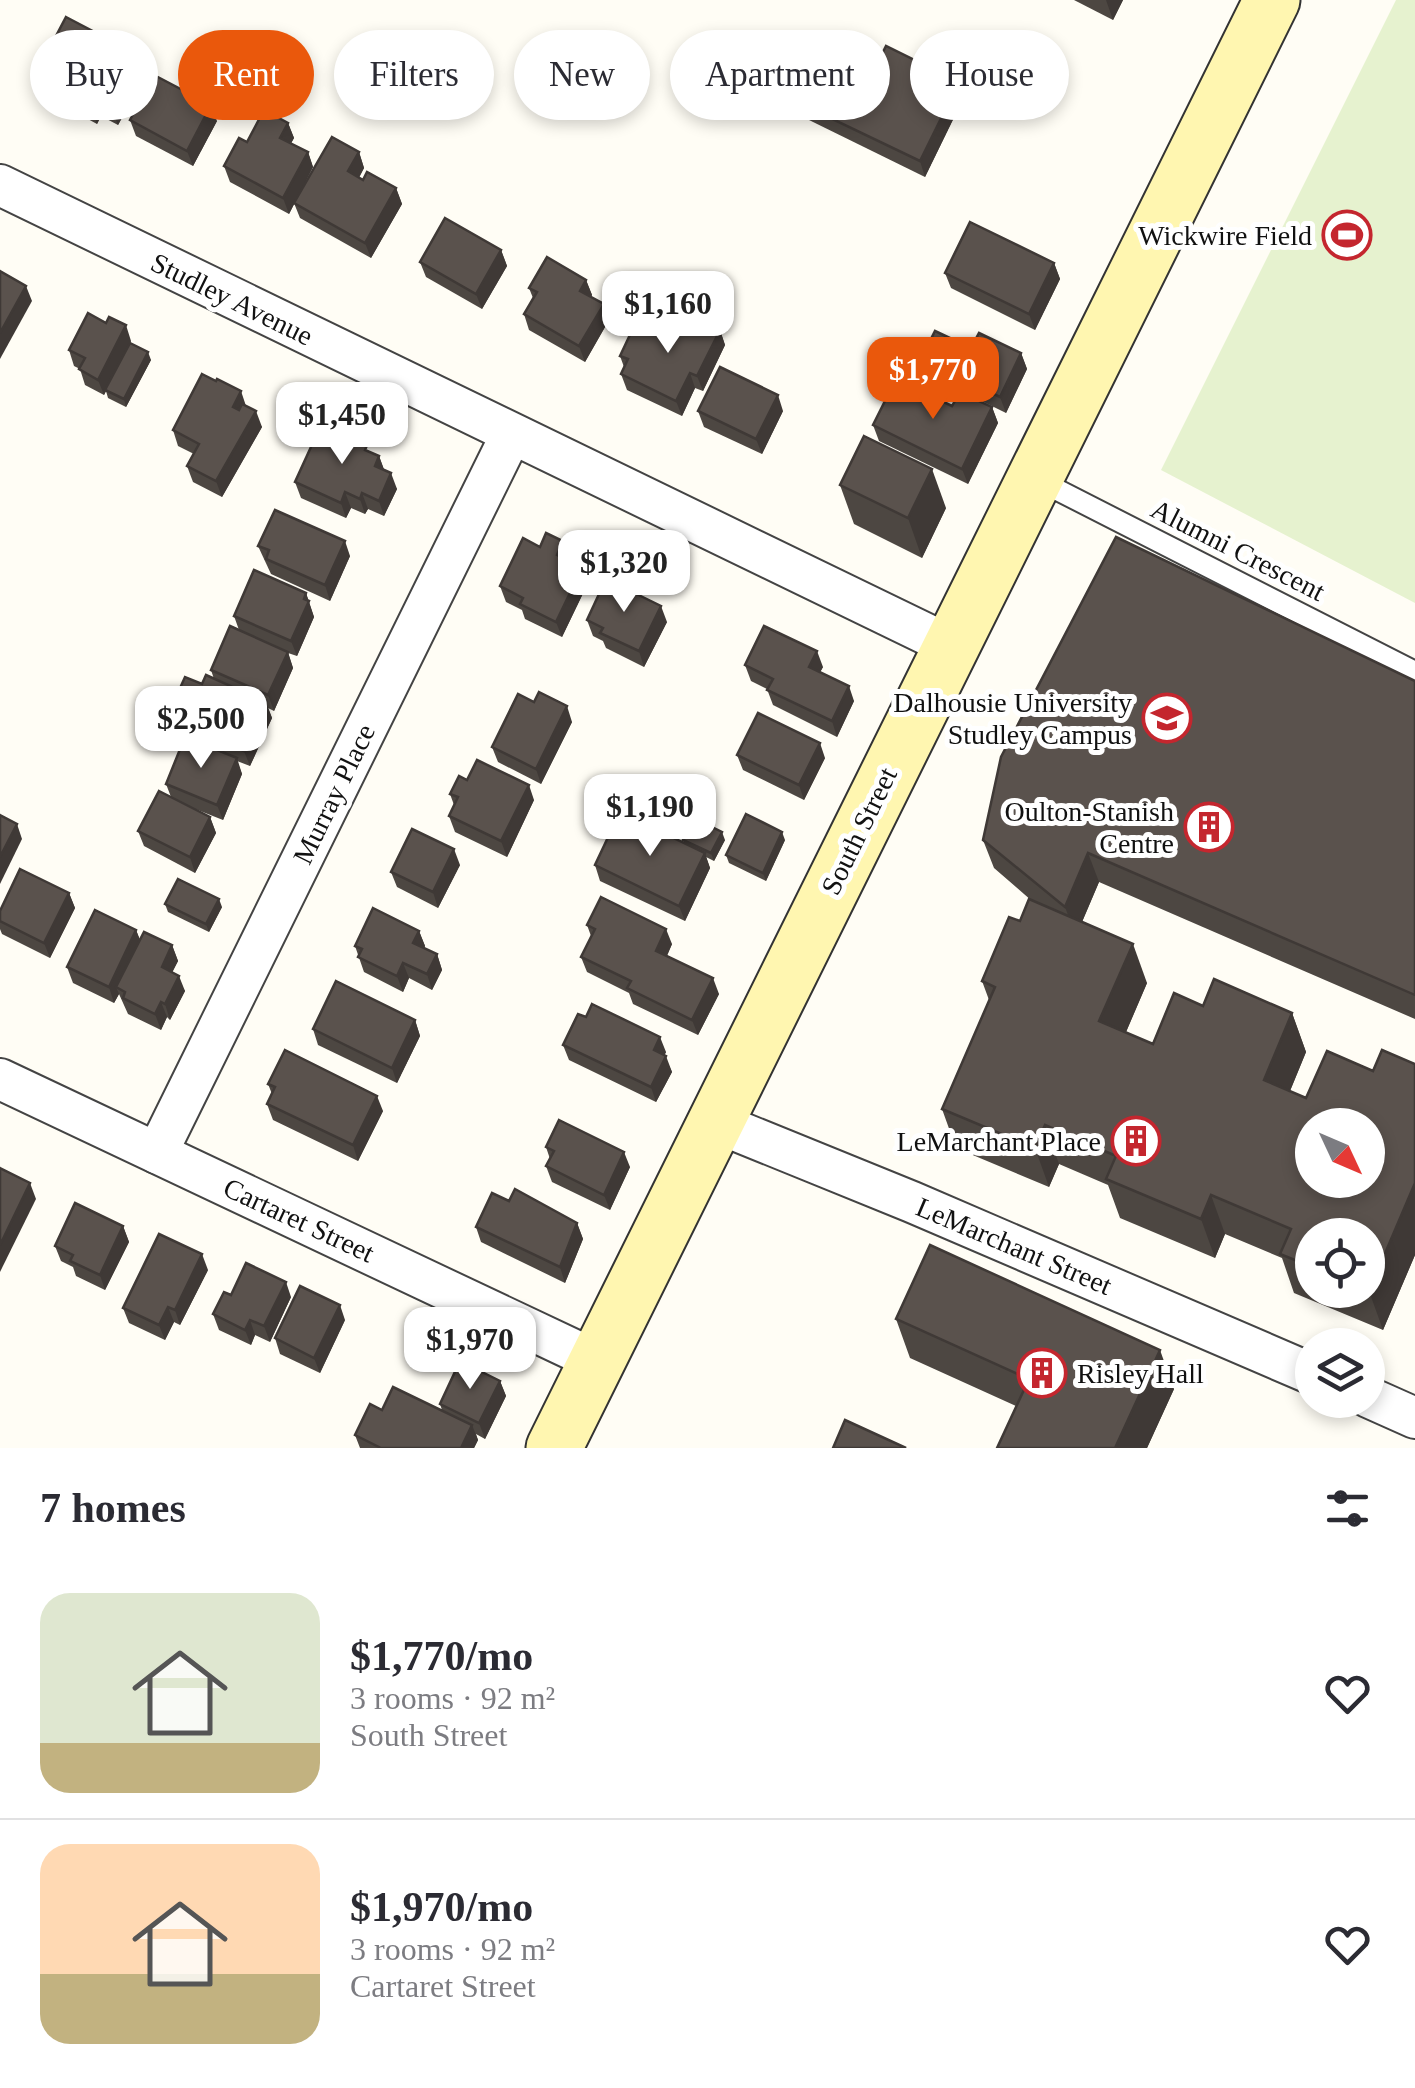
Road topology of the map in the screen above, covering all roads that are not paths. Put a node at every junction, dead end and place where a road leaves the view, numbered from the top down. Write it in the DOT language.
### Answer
graph roads {
  1 [pos="1272,0"];
  2 [pos="0,185"];
  3 [pos="511,435"];
  4 [pos="1035,478"];
  5 [pos="951,646"];
  6 [pos="1415,672"];
  7 [pos="0,1079"];
  8 [pos="714,1122"];
  9 [pos="158,1153"];
  10 [pos="597,1360"];
  11 [pos="1295,1367"];
  12 [pos="1385,1405"];
  13 [pos="1415,1418"];
  14 [pos="554,1448"];
  1 -- 4 [label="main road, South Street"];
  2 -- 3 [label="street, Studley Avenue"];
  3 -- 5 [label="street, Studley Avenue"];
  3 -- 9 [label="street, Murray Place"];
  4 -- 5 [label="main road, South Street"];
  4 -- 6 [label="lane, Alumni Crescent"];
  5 -- 8 [label="main road, South Street"];
  7 -- 9 [label="street, Cartaret Street"];
  8 -- 10 [label="main road, South Street"];
  8 -- 11 [label="street, LeMarchant Street"];
  9 -- 10 [label="street, Cartaret Street"];
  10 -- 14 [label="main road, South Street"];
  12 -- 13 [label="street"];
}
